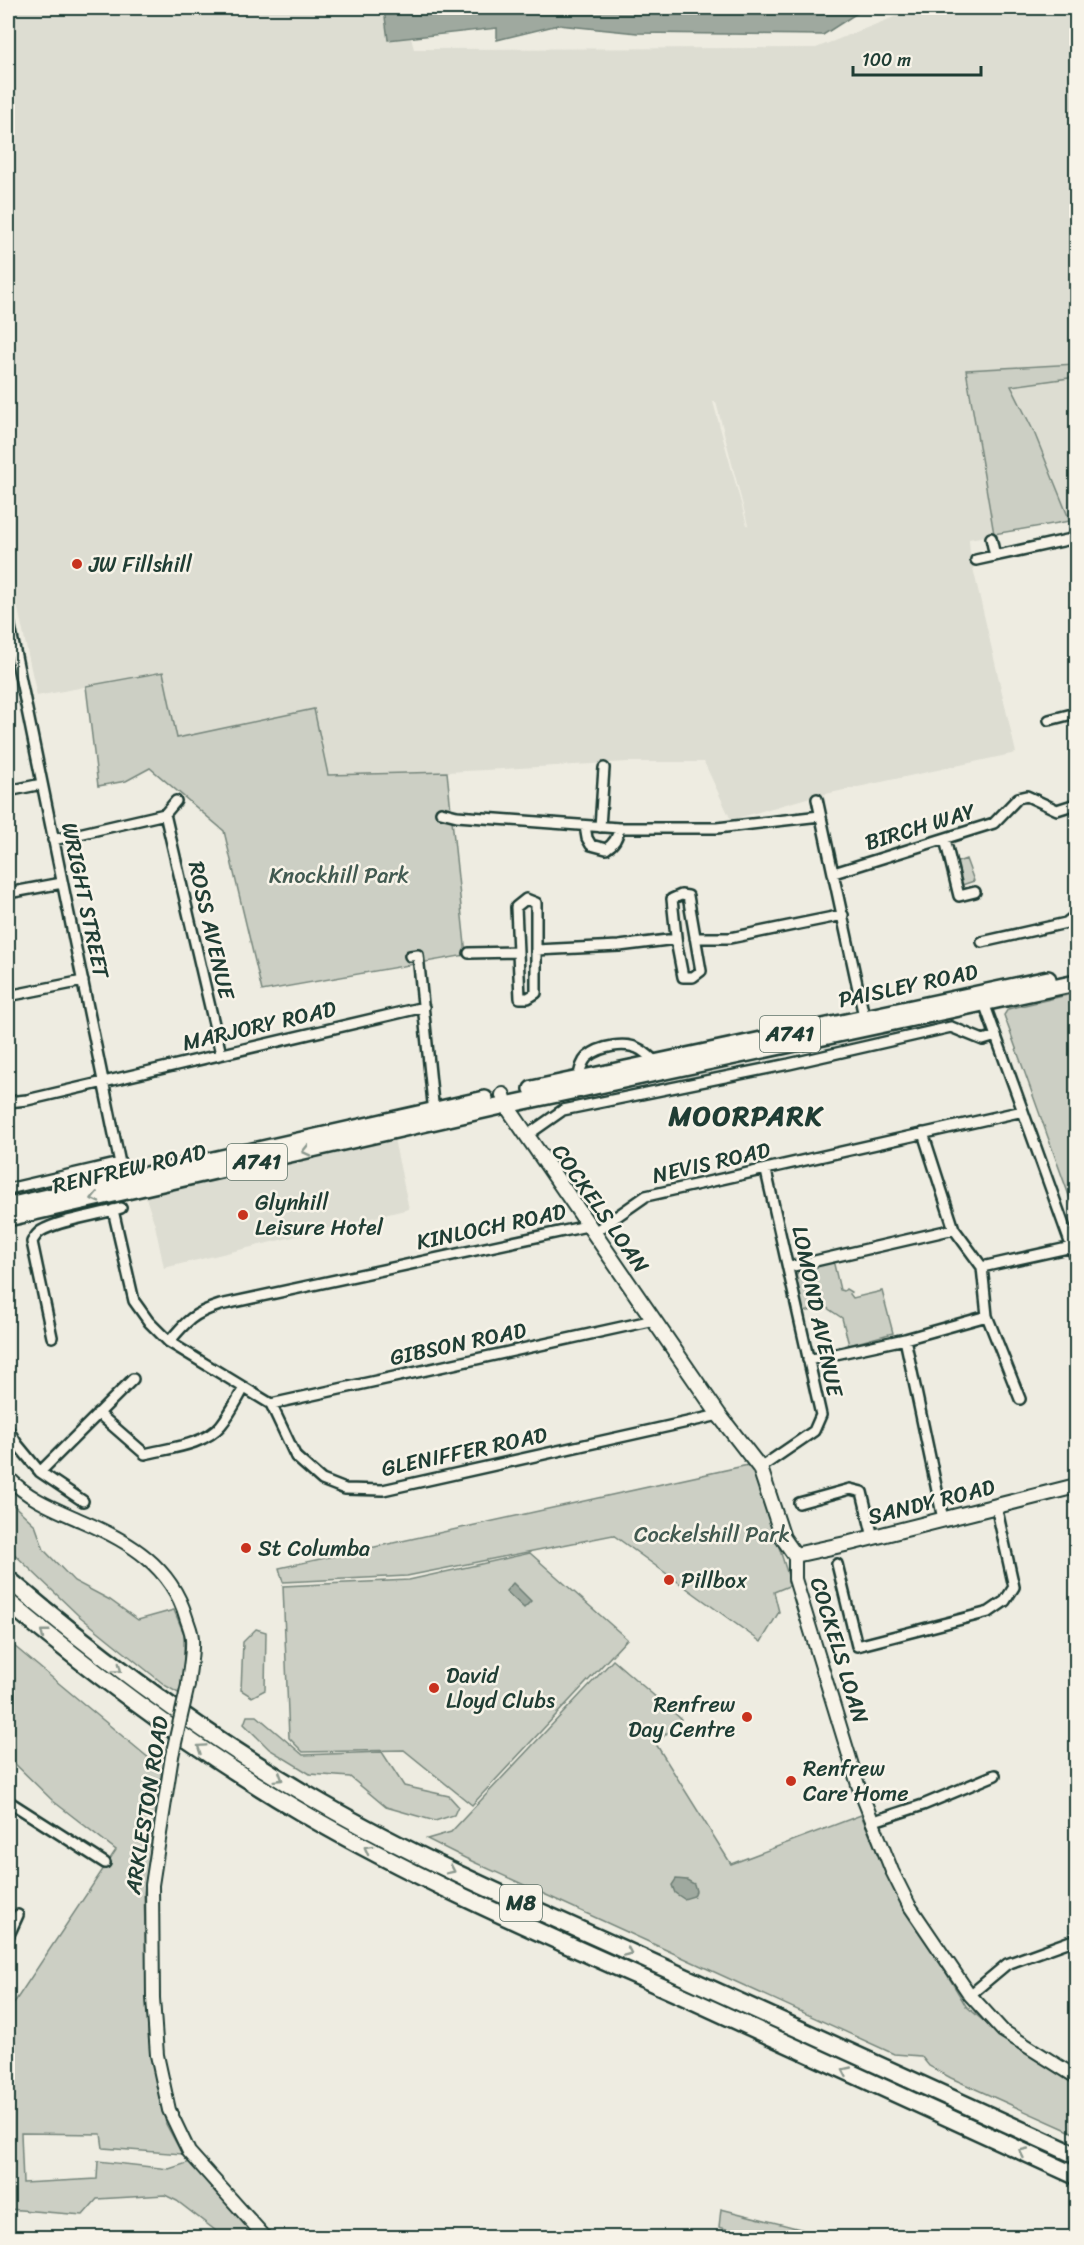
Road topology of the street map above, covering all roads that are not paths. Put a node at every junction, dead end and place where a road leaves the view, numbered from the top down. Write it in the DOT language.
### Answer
graph roads {
  1 [pos="991,538"];
  2 [pos="1077,538"];
  3 [pos="995,555"];
  4 [pos="976,560"];
  5 [pos="8,617"];
  6 [pos="1077,713"];
  7 [pos="1049,720"];
  8 [pos="604,768"];
  9 [pos="42,784"];
  10 [pos="8,791"];
  11 [pos="818,799"];
  12 [pos="176,801"];
  13 [pos="1077,804"];
  14 [pos="441,812"];
  15 [pos="165,814"];
  16 [pos="820,816"];
  17 [pos="585,826"];
  18 [pos="600,827"];
  19 [pos="619,828"];
  20 [pos="945,839"];
  21 [pos="53,840"];
  22 [pos="834,873"];
  23 [pos="62,883"];
  24 [pos="975,892"];
  25 [pos="8,893"];
  26 [pos="843,915"];
  27 [pos="1077,915"];
  28 [pos="1066,923"];
  29 [pos="1077,929"];
  30 [pos="695,937"];
  31 [pos="676,940"];
  32 [pos="981,942"];
  33 [pos="536,950"];
  34 [pos="517,951"];
  35 [pos="469,953"];
  36 [pos="410,956"];
  37 [pos="1077,974"];
  38 [pos="83,981"];
  39 [pos="1077,983"];
  40 [pos="8,996"];
  41 [pos="983,998"];
  42 [pos="424,1007"];
  43 [pos="866,1023"];
  44 [pos="996,1036"];
  45 [pos="221,1054"];
  46 [pos="656,1062"];
  47 [pos="578,1079"];
  48 [pos="103,1081"];
  49 [pos="504,1100"];
  50 [pos="8,1102"];
  51 [pos="1023,1111"];
  52 [pos="434,1116"];
  53 [pos="922,1133"];
  54 [pos="526,1136"];
  55 [pos="120,1163"];
  56 [pos="766,1171"];
  57 [pos="124,1185"];
  58 [pos="8,1189"];
  59 [pos="8,1206"];
  60 [pos="8,1218"];
  61 [pos="590,1229"];
  62 [pos="954,1229"];
  63 [pos="1072,1247"];
  64 [pos="1077,1259"];
  65 [pos="789,1267"];
  66 [pos="982,1267"];
  67 [pos="987,1316"];
  68 [pos="654,1320"];
  69 [pos="52,1337"];
  70 [pos="905,1339"];
  71 [pos="169,1342"];
  72 [pos="807,1360"];
  73 [pos="133,1379"];
  74 [pos="244,1388"];
  75 [pos="1020,1399"];
  76 [pos="270,1404"];
  77 [pos="98,1413"];
  78 [pos="719,1414"];
  79 [pos="8,1429"];
  80 [pos="760,1468"];
  81 [pos="40,1472"];
  82 [pos="8,1477"];
  83 [pos="1077,1486"];
  84 [pos="83,1501"];
  85 [pos="799,1503"];
  86 [pos="996,1506"];
  87 [pos="943,1519"];
  88 [pos="873,1537"];
  89 [pos="795,1555"];
  90 [pos="837,1564"];
  91 [pos="8,1566"];
  92 [pos="8,1579"];
  93 [pos="8,1602"];
  94 [pos="93,1650"];
  95 [pos="995,1775"];
  96 [pos="8,1801"];
  97 [pos="871,1822"];
  98 [pos="105,1863"];
  99 [pos="18,1915"];
  100 [pos="8,1936"];
  101 [pos="1077,1939"];
  102 [pos="970,1995"];
  103 [pos="1077,2077"];
  104 [pos="1077,2155"];
  105 [pos="1077,2176"];
  106 [pos="266,2238"];
  1 -- 3 [label="street"];
  2 -- 3 [label="street"];
  3 -- 4 [label="street"];
  5 -- 9 [label="street, WRIGHT STREET"];
  6 -- 7 [label="street"];
  8 -- 18 [label="street"];
  9 -- 10 [label="street"];
  9 -- 21 [label="street, WRIGHT STREET"];
  11 -- 16 [label="street"];
  12 -- 15 [label="street"];
  13 -- 20 [label="street, BIRCH WAY"];
  14 -- 17 [label="street"];
  15 -- 21 [label="street"];
  15 -- 45 [label="street, ROSS AVENUE"];
  16 -- 19 [label="street"];
  16 -- 22 [label="street"];
  17 -- 18 [label="street"];
  17 -- 19 [label="street"];
  18 -- 19 [label="street"];
  20 -- 22 [label="street, BIRCH WAY"];
  20 -- 24 [label="street"];
  21 -- 23 [label="street, WRIGHT STREET"];
  22 -- 26 [label="street"];
  23 -- 25 [label="street"];
  23 -- 38 [label="street, WRIGHT STREET"];
  26 -- 30 [label="street"];
  26 -- 43 [label="street"];
  27 -- 28 [label="street"];
  28 -- 29 [label="street"];
  28 -- 32 [label="street"];
  30 -- 31 [label="street"];
  30 -- 31 [label="street"];
  30 -- 31 [label="street"];
  31 -- 33 [label="street"];
  33 -- 34 [label="street"];
  33 -- 34 [label="street"];
  33 -- 34 [label="street"];
  34 -- 35 [label="street"];
  36 -- 42 [label="street"];
  37 -- 41 [label="main road, PAISLEY ROAD / A741"];
  38 -- 40 [label="street"];
  38 -- 48 [label="street, WRIGHT STREET"];
  39 -- 41 [label="main road, PAISLEY ROAD / A741"];
  41 -- 43 [label="main road, PAISLEY ROAD / A741"];
  41 -- 44 [label="street"];
  42 -- 45 [label="street, MARJORY ROAD"];
  42 -- 52 [label="street"];
  43 -- 46 [label="main road, PAISLEY ROAD / A741"];
  43 -- 49 [label="main road, PAISLEY ROAD / A741"];
  44 -- 51 [label="street"];
  44 -- 54 [label="street"];
  45 -- 48 [label="street, MARJORY ROAD"];
  46 -- 47 [label="main road, PAISLEY ROAD / A741"];
  46 -- 47 [label="street"];
  47 -- 49 [label="main road, PAISLEY ROAD / A741"];
  48 -- 50 [label="street, MARJORY ROAD"];
  48 -- 55 [label="street, WRIGHT STREET"];
  49 -- 52 [label="main road, RENFREW ROAD / A741"];
  49 -- 54 [label="main road, COCKELS LOAN"];
  51 -- 53 [label="street, NEVIS ROAD"];
  51 -- 63 [label="street"];
  52 -- 57 [label="main road, RENFREW ROAD / A741"];
  53 -- 56 [label="street, NEVIS ROAD"];
  53 -- 62 [label="street"];
  54 -- 61 [label="main road, COCKELS LOAN"];
  55 -- 57 [label="street, WRIGHT STREET"];
  55 -- 58 [label="street, RENFREW ROAD"];
  56 -- 61 [label="street, NEVIS ROAD"];
  56 -- 65 [label="street, LOMOND AVENUE"];
  57 -- 59 [label="main road, RENFREW ROAD / A741"];
  57 -- 60 [label="main road, RENFREW ROAD / A741, one-way"];
  61 -- 68 [label="main road, COCKELS LOAN"];
  61 -- 71 [label="street, KINLOCH ROAD"];
  62 -- 65 [label="street"];
  62 -- 66 [label="street"];
  63 -- 64 [label="street"];
  63 -- 66 [label="street"];
  65 -- 72 [label="street, LOMOND AVENUE"];
  66 -- 67 [label="street"];
  67 -- 70 [label="street"];
  67 -- 75 [label="street"];
  68 -- 76 [label="street, GIBSON ROAD"];
  68 -- 78 [label="main road, COCKELS LOAN"];
  69 -- 71 [label="street"];
  70 -- 72 [label="street"];
  70 -- 87 [label="street"];
  71 -- 74 [label="street"];
  72 -- 80 [label="street, LOMOND AVENUE"];
  73 -- 77 [label="street"];
  74 -- 76 [label="street"];
  74 -- 77 [label="street"];
  76 -- 78 [label="street, GLENIFFER ROAD"];
  77 -- 81 [label="street"];
  78 -- 80 [label="main road, COCKELS LOAN"];
  79 -- 81 [label="street"];
  80 -- 89 [label="main road, COCKELS LOAN"];
  81 -- 84 [label="street"];
  82 -- 106 [label="street, ARKLESTON ROAD, bridge"];
  83 -- 86 [label="main road, SANDY ROAD"];
  85 -- 88 [label="street"];
  86 -- 87 [label="main road, SANDY ROAD"];
  86 -- 90 [label="street"];
  87 -- 88 [label="main road, SANDY ROAD"];
  88 -- 89 [label="main road, SANDY ROAD"];
  89 -- 97 [label="street, COCKELS LOAN"];
  91 -- 94 [label="highway"];
  92 -- 94 [label="highway, M8"];
  105 -- 93 [label="highway, M8, one-way"];
  94 -- 104 [label="highway, M8, one-way"];
  95 -- 97 [label="street"];
  96 -- 98 [label="street"];
  97 -- 102 [label="street, COCKELS LOAN"];
  99 -- 100 [label="street"];
  101 -- 102 [label="street"];
  102 -- 103 [label="street, COCKELS LOAN"];
}
